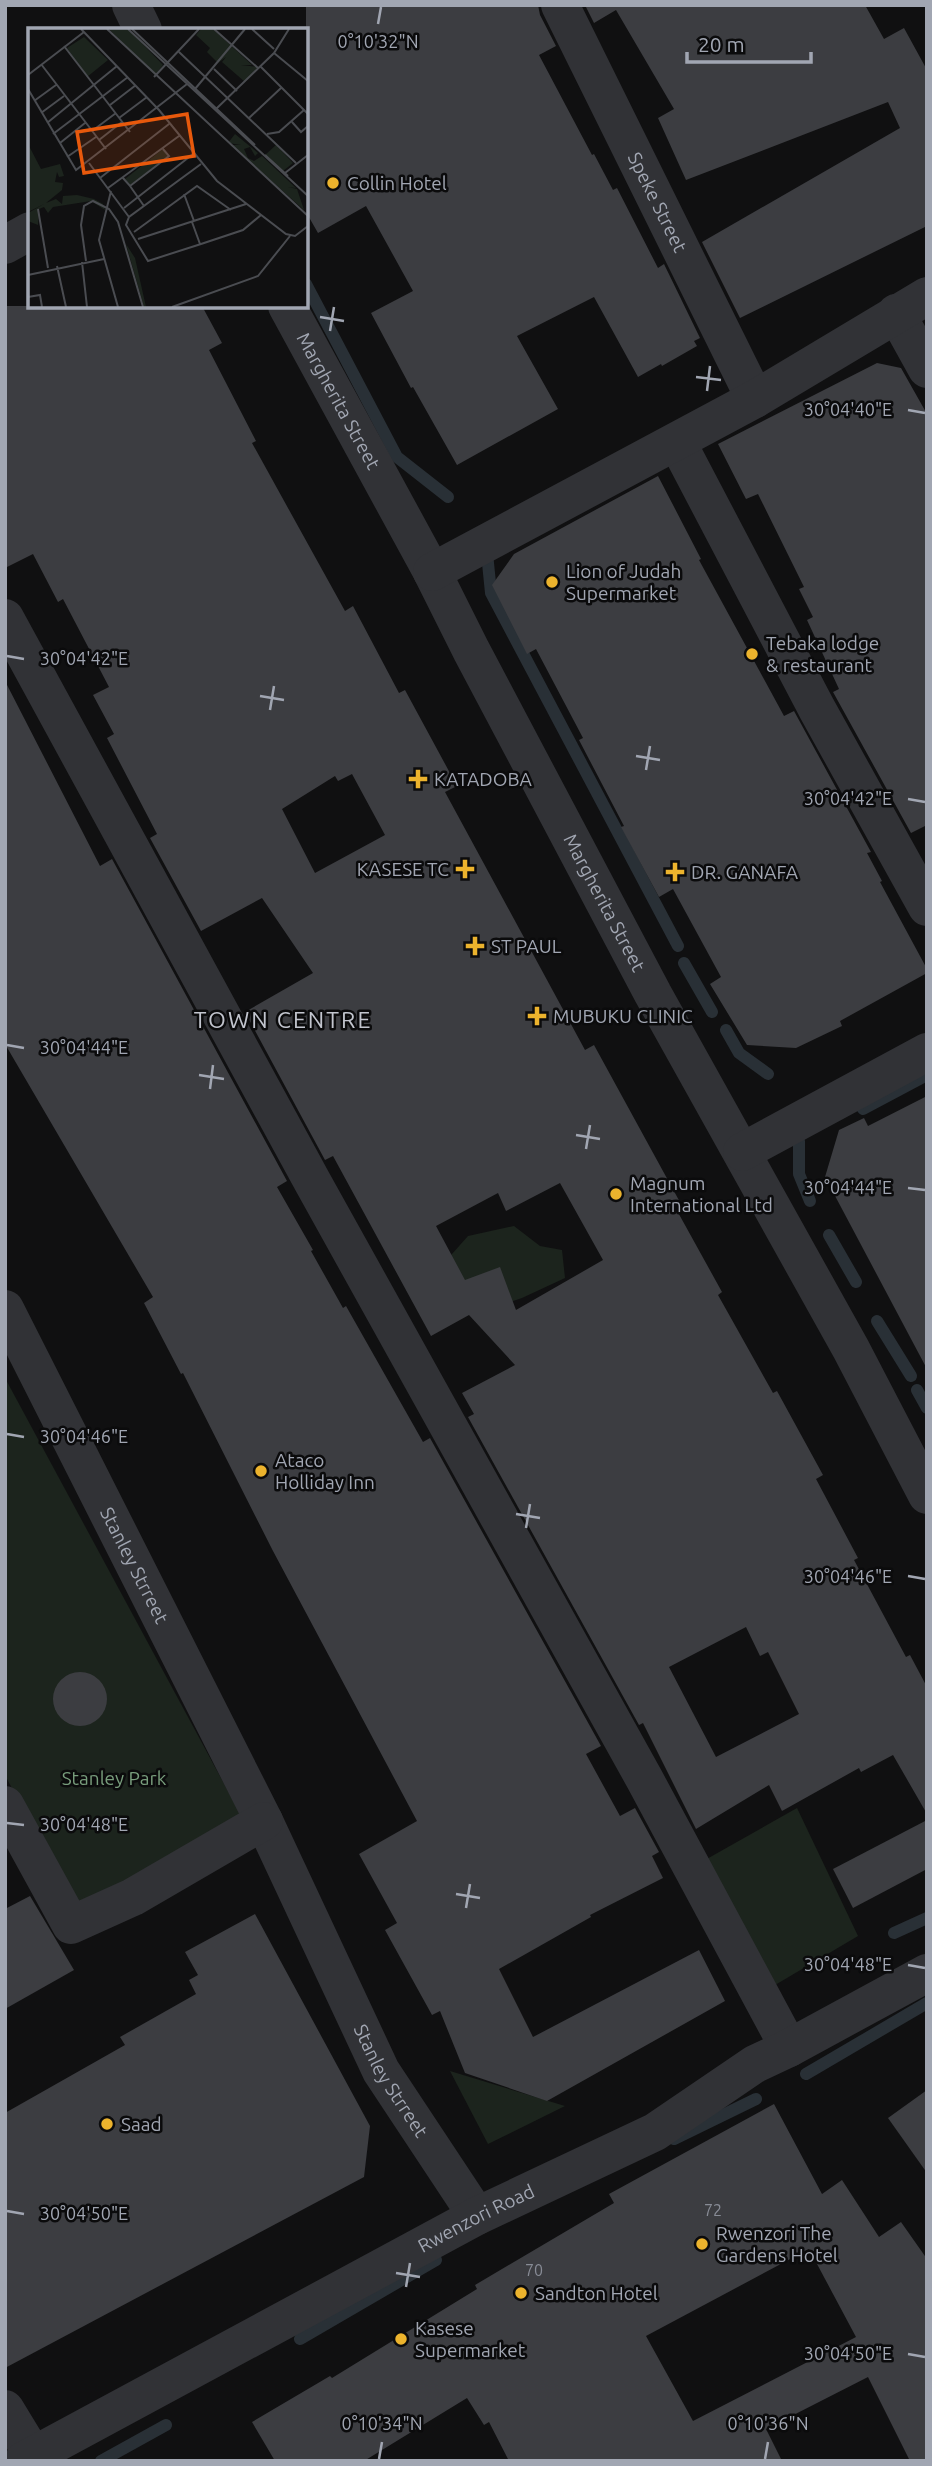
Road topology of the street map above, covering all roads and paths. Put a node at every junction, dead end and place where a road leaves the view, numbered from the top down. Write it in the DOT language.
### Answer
graph roads {
  1 [pos="131,5"];
  2 [pos="560,5"];
  3 [pos="142,28"];
  4 [pos="28,232"];
  5 [pos="5,245"];
  6 [pos="911,305"];
  7 [pos="288,308"];
  8 [pos="927,369"];
  9 [pos="755,399"];
  10 [pos="677,442"];
  11 [pos="432,572"];
  12 [pos="5,618"];
  13 [pos="927,907"];
  14 [pos="927,1052"];
  15 [pos="741,1152"];
  16 [pos="5,1309"];
  17 [pos="927,1494"];
  18 [pos="5,1805"];
  19 [pos="264,1821"];
  20 [pos="927,1973"];
  21 [pos="789,2048"];
  22 [pos="477,2216"];
  23 [pos="5,2409"];
  24 [pos="28,2458"];
  1 -- 3 [label="street"];
  2 -- 9 [label="street, Speke Street"];
  4 -- 5 [label="street"];
  6 -- 8 [label="street"];
  6 -- 9 [label="street"];
  7 -- 11 [label="street, Margherita Street"];
  9 -- 10 [label="street"];
  10 -- 11 [label="street"];
  10 -- 13 [label="street"];
  11 -- 15 [label="street, Margherita Street"];
  12 -- 21 [label="street"];
  14 -- 15 [label="street"];
  15 -- 17 [label="street, Margherita Street"];
  16 -- 19 [label="street, Stanley Strreet"];
  18 -- 19 [label="street"];
  19 -- 22 [label="street, Stanley Strreet"];
  20 -- 21 [label="street, Rwenzori Road"];
  21 -- 22 [label="street, Rwenzori Road"];
  22 -- 24 [label="street, Rwenzori Road"];
  23 -- 24 [label="street"];
}
